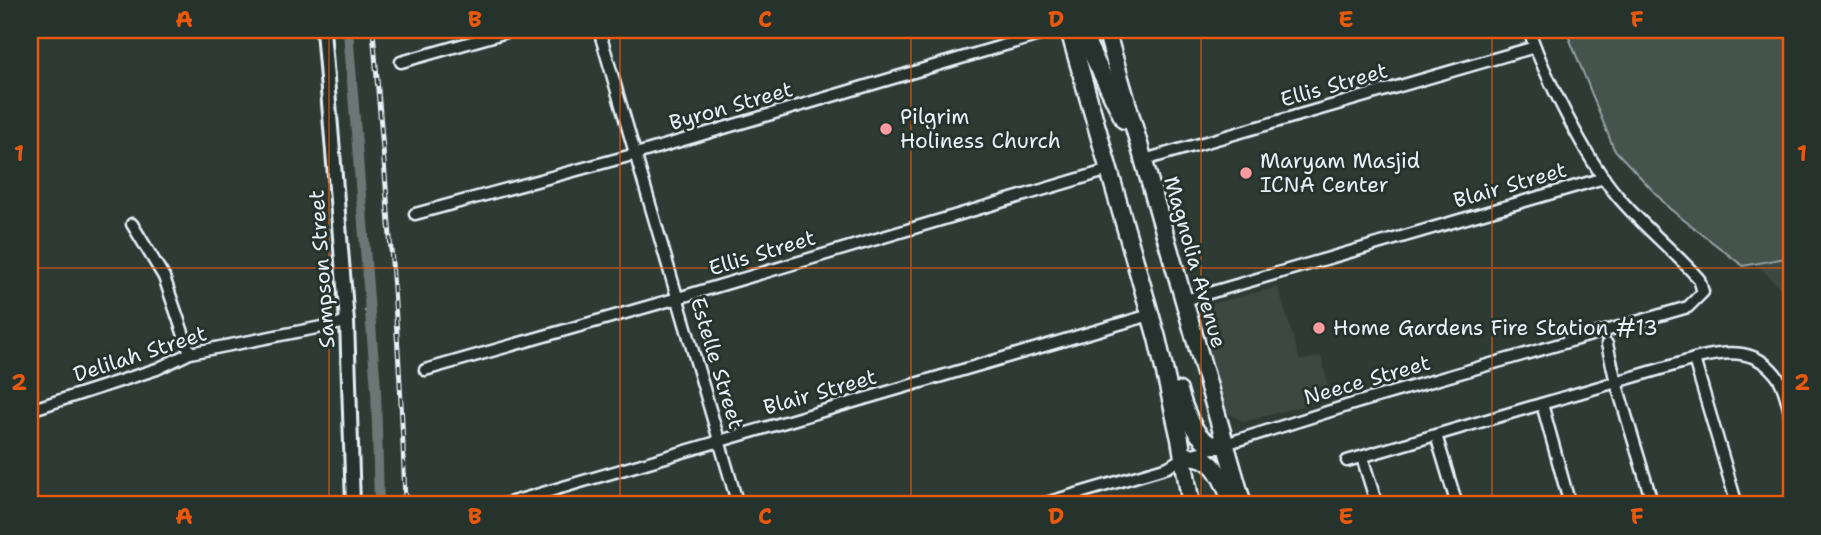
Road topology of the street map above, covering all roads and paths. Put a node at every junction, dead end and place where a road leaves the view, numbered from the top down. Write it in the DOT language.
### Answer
graph roads {
  1 [pos="323,30"];
  2 [pos="514,30"];
  3 [pos="599,30"];
  4 [pos="1056,30"];
  5 [pos="1069,30"];
  6 [pos="1077,30"];
  7 [pos="1106,30"];
  8 [pos="1529,30"];
  9 [pos="1535,47"];
  10 [pos="401,62"];
  11 [pos="636,154"];
  12 [pos="1144,160"];
  13 [pos="1109,170"];
  14 [pos="1604,178"];
  15 [pos="415,214"];
  16 [pos="132,224"];
  17 [pos="678,298"];
  18 [pos="1185,300"];
  19 [pos="1150,315"];
  20 [pos="347,323"];
  21 [pos="1157,338"];
  22 [pos="1607,344"];
  23 [pos="190,353"];
  24 [pos="1693,359"];
  25 [pos="425,370"];
  26 [pos="1616,382"];
  27 [pos="1542,404"];
  28 [pos="30,410"];
  29 [pos="1791,417"];
  30 [pos="1436,435"];
  31 [pos="720,441"];
  32 [pos="1224,445"];
  33 [pos="1184,457"];
  34 [pos="1362,457"];
  35 [pos="1348,461"];
  36 [pos="353,505"];
  37 [pos="502,505"];
  38 [pos="738,505"];
  39 [pos="1039,505"];
  40 [pos="1192,505"];
  41 [pos="1233,505"];
  42 [pos="1243,505"];
  43 [pos="1377,505"];
  44 [pos="1457,505"];
  45 [pos="1570,505"];
  46 [pos="1653,505"];
  47 [pos="1737,505"];
  1 -- 20 [label="street, Sampson Street"];
  2 -- 10 [label="street"];
  3 -- 11 [label="street, Estelle Street"];
  4 -- 11 [label="street, Byron Street"];
  5 -- 13 [label="main road"];
  6 -- 12 [label="main road"];
  7 -- 12 [label="main road, Magnolia Avenue"];
  8 -- 9 [label="street"];
  9 -- 12 [label="street, Ellis Street"];
  9 -- 14 [label="street"];
  11 -- 15 [label="street, Byron Street"];
  11 -- 17 [label="street, Estelle Street"];
  12 -- 18 [label="main road, Magnolia Avenue"];
  13 -- 17 [label="street, Ellis Street"];
  13 -- 19 [label="main road"];
  14 -- 18 [label="street, Blair Street"];
  14 -- 32 [label="street, Neece Street"];
  16 -- 23 [label="street"];
  17 -- 25 [label="street, Ellis Street"];
  17 -- 31 [label="street, Estelle Street"];
  18 -- 32 [label="main road, Magnolia Avenue"];
  19 -- 21 [label="main road"];
  19 -- 31 [label="street, Blair Street"];
  20 -- 23 [label="street, Delilah Street"];
  20 -- 36 [label="street, Sampson Street"];
  21 -- 32 [label="main road"];
  21 -- 33 [label="main road"];
  22 -- 26 [label="street"];
  23 -- 28 [label="street, Delilah Street"];
  24 -- 26 [label="street"];
  24 -- 29 [label="street"];
  24 -- 47 [label="street"];
  26 -- 27 [label="street"];
  26 -- 46 [label="street"];
  27 -- 30 [label="street"];
  27 -- 45 [label="street"];
  30 -- 34 [label="street"];
  30 -- 44 [label="street"];
  31 -- 37 [label="street, Blair Street"];
  31 -- 38 [label="street, Estelle Street"];
  32 -- 33 [label="street, Neece Street"];
  32 -- 42 [label="main road, Magnolia Avenue"];
  33 -- 39 [label="street, Neece Street"];
  33 -- 40 [label="main road"];
  33 -- 41 [label="main road"];
  34 -- 35 [label="street"];
  34 -- 43 [label="street"];
}
